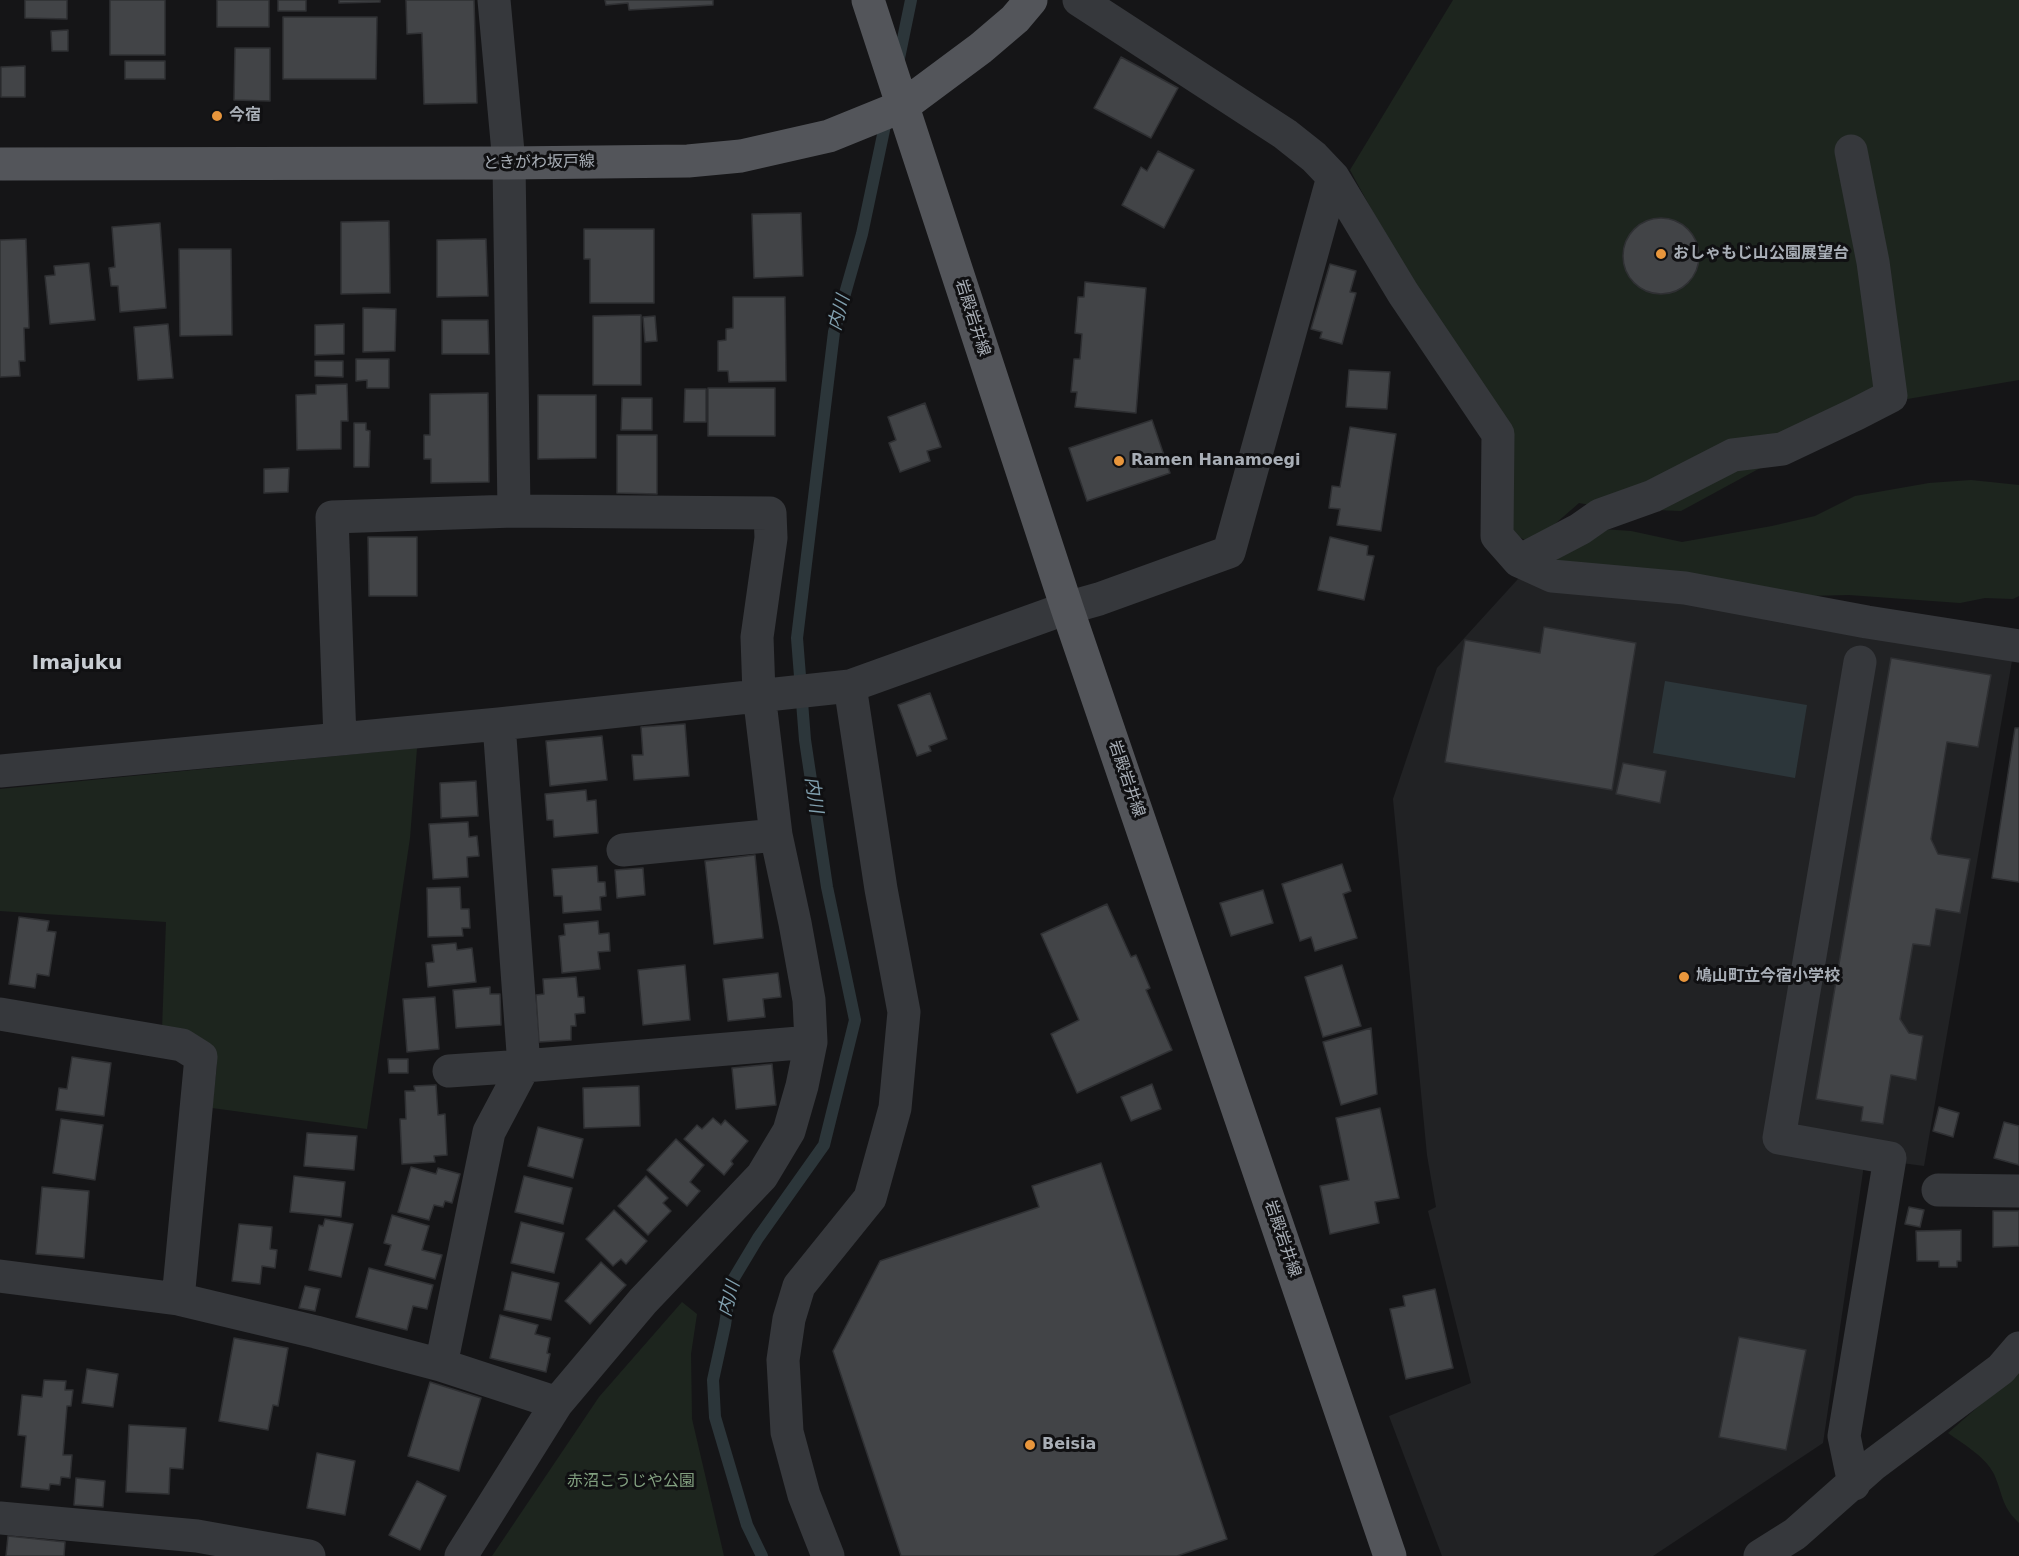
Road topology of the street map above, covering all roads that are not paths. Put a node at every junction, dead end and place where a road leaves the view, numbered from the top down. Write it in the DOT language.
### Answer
graph roads {
  1 [pos="494,0"];
  2 [pos="868,0"];
  3 [pos="1031,0"];
  4 [pos="1079,0"];
  5 [pos="903,106"];
  6 [pos="1851,151"];
  7 [pos="509,163"];
  8 [pos="0,164"];
  9 [pos="1333,177"];
  10 [pos="514,511"];
  11 [pos="1520,561"];
  12 [pos="1068,608"];
  13 [pos="2019,646"];
  14 [pos="1860,662"];
  15 [pos="850,686"];
  16 [pos="759,694"];
  17 [pos="499,724"];
  18 [pos="340,739"];
  19 [pos="0,771"];
  20 [pos="776,835"];
  21 [pos="623,850"];
  22 [pos="0,1014"];
  23 [pos="811,1042"];
  24 [pos="524,1066"];
  25 [pos="449,1071"];
  26 [pos="1938,1190"];
  27 [pos="2019,1191"];
  28 [pos="0,1276"];
  29 [pos="178,1299"];
  30 [pos="2019,1348"];
  31 [pos="441,1365"];
  32 [pos="557,1403"];
  33 [pos="1854,1484"];
  34 [pos="0,1518"];
  35 [pos="309,1556"];
  36 [pos="461,1556"];
  37 [pos="828,1556"];
  38 [pos="1390,1556"];
  39 [pos="1760,1556"];
  1 -- 7 [label="street"];
  2 -- 5 [label="main road, 岩殿岩井線"];
  3 -- 5 [label="main road, ときがわ坂戸線"];
  4 -- 9 [label="street"];
  5 -- 7 [label="main road, ときがわ坂戸線"];
  5 -- 12 [label="main road, 岩殿岩井線"];
  6 -- 11 [label="street"];
  7 -- 8 [label="main road, ときがわ坂戸線"];
  7 -- 10 [label="street"];
  9 -- 11 [label="street"];
  9 -- 12 [label="street"];
  10 -- 16 [label="street"];
  10 -- 18 [label="street"];
  11 -- 13 [label="street"];
  12 -- 15 [label="street"];
  12 -- 38 [label="main road, 岩殿岩井線"];
  14 -- 33 [label="street"];
  15 -- 16 [label="street"];
  15 -- 37 [label="street"];
  16 -- 17 [label="street"];
  16 -- 20 [label="street"];
  17 -- 18 [label="street"];
  17 -- 24 [label="street"];
  18 -- 19 [label="street"];
  20 -- 21 [label="street"];
  20 -- 23 [label="street"];
  22 -- 29 [label="street"];
  23 -- 24 [label="street"];
  23 -- 32 [label="street"];
  24 -- 25 [label="street"];
  24 -- 31 [label="street"];
  26 -- 27 [label="street"];
  28 -- 29 [label="street"];
  29 -- 31 [label="street"];
  30 -- 33 [label="street"];
  31 -- 32 [label="street"];
  32 -- 36 [label="street"];
  33 -- 39 [label="street"];
  34 -- 35 [label="street"];
}
